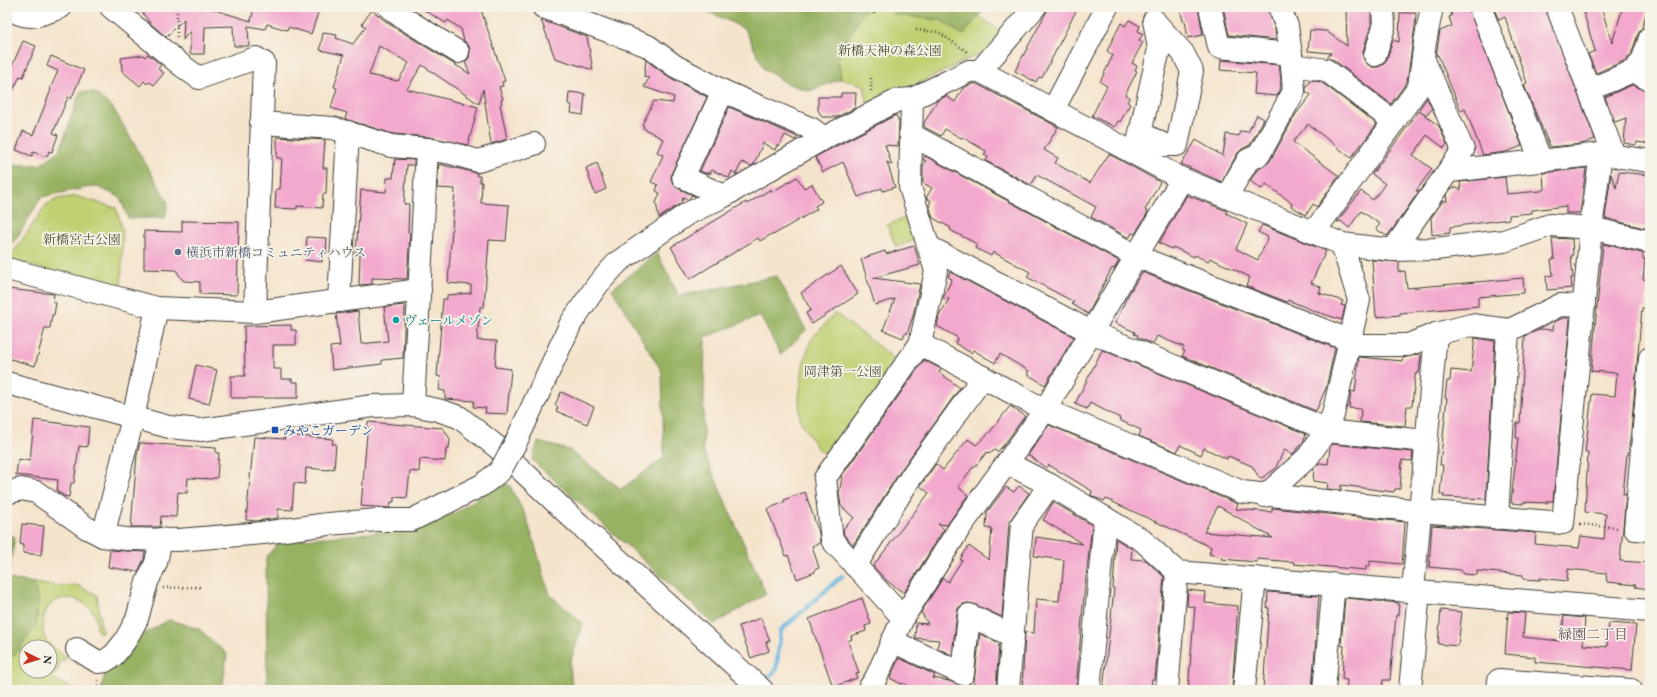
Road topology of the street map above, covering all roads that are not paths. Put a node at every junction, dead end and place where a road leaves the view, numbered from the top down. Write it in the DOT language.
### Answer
graph roads {
  1 [pos="9,7"];
  2 [pos="62,7"];
  3 [pos="111,7"];
  4 [pos="389,7"];
  5 [pos="543,7"];
  6 [pos="1036,7"];
  7 [pos="1107,7"];
  8 [pos="1210,7"];
  9 [pos="1279,7"];
  10 [pos="1383,7"];
  11 [pos="1432,7"];
  12 [pos="1480,7"];
  13 [pos="1557,7"];
  14 [pos="1153,14"];
  15 [pos="1650,38"];
  16 [pos="458,52"];
  17 [pos="1375,55"];
  18 [pos="1423,58"];
  19 [pos="1292,59"];
  20 [pos="980,71"];
  21 [pos="1642,75"];
  22 [pos="1589,90"];
  23 [pos="724,91"];
  24 [pos="912,99"];
  25 [pos="1053,110"];
  26 [pos="1394,122"];
  27 [pos="261,123"];
  28 [pos="348,132"];
  29 [pos="1141,133"];
  30 [pos="910,134"];
  31 [pos="824,138"];
  32 [pos="534,144"];
  33 [pos="427,149"];
  34 [pos="1136,154"];
  35 [pos="1607,154"];
  36 [pos="1541,161"];
  37 [pos="1650,161"];
  38 [pos="1450,171"];
  39 [pos="1182,179"];
  40 [pos="1231,191"];
  41 [pos="724,196"];
  42 [pos="1591,228"];
  43 [pos="1314,232"];
  44 [pos="1650,242"];
  45 [pos="1342,244"];
  46 [pos="929,247"];
  47 [pos="1393,250"];
  48 [pos="1136,256"];
  49 [pos="7,269"];
  50 [pos="420,290"];
  51 [pos="339,301"];
  52 [pos="1584,306"];
  53 [pos="157,308"];
  54 [pos="255,312"];
  55 [pos="1508,330"];
  56 [pos="1091,332"];
  57 [pos="1436,334"];
  58 [pos="1349,340"];
  59 [pos="920,344"];
  60 [pos="1650,358"];
  61 [pos="983,377"];
  62 [pos="7,383"];
  63 [pos="413,405"];
  64 [pos="1045,410"];
  65 [pos="133,418"];
  66 [pos="1326,429"];
  67 [pos="1426,441"];
  68 [pos="1007,463"];
  69 [pos="1050,485"];
  70 [pos="7,493"];
  71 [pos="1265,496"];
  72 [pos="1420,511"];
  73 [pos="1105,518"];
  74 [pos="1497,518"];
  75 [pos="1642,529"];
  76 [pos="103,536"];
  77 [pos="162,539"];
  78 [pos="855,566"];
  79 [pos="1178,572"];
  80 [pos="1255,578"];
  81 [pos="1334,584"];
  82 [pos="1416,591"];
  83 [pos="1650,611"];
  84 [pos="903,618"];
  85 [pos="1013,636"];
  86 [pos="892,641"];
  87 [pos="77,649"];
  88 [pos="1578,688"];
  89 [pos="762,690"];
  90 [pos="868,690"];
  91 [pos="1008,690"];
  92 [pos="1089,690"];
  93 [pos="1167,690"];
  94 [pos="1244,690"];
  95 [pos="1324,690"];
  96 [pos="1410,690"];
  97 [pos="1498,690"];
  98 [pos="1631,690"];
  1 -- 2 [label="street"];
  3 -- 27 [label="street"];
  4 -- 16 [label="street"];
  5 -- 23 [label="street"];
  6 -- 20 [label="street"];
  7 -- 25 [label="street"];
  8 -- 19 [label="street"];
  9 -- 19 [label="street"];
  10 -- 17 [label="street"];
  11 -- 18 [label="street"];
  12 -- 36 [label="street"];
  13 -- 22 [label="street"];
  14 -- 29 [label="street"];
  14 -- 29 [label="street"];
  15 -- 21 [label="street"];
  18 -- 26 [label="street"];
  18 -- 38 [label="street"];
  19 -- 26 [label="street"];
  19 -- 40 [label="street"];
  20 -- 24 [label="street"];
  20 -- 25 [label="street"];
  21 -- 22 [label="street"];
  22 -- 35 [label="street"];
  23 -- 31 [label="street"];
  23 -- 41 [label="street"];
  24 -- 30 [label="street"];
  24 -- 31 [label="street"];
  25 -- 34 [label="street"];
  26 -- 43 [label="street"];
  27 -- 28 [label="street"];
  27 -- 54 [label="street"];
  28 -- 33 [label="street"];
  28 -- 51 [label="street"];
  29 -- 34 [label="street"];
  30 -- 46 [label="street"];
  30 -- 48 [label="street"];
  31 -- 41 [label="street"];
  32 -- 33 [label="street"];
  33 -- 50 [label="street"];
  34 -- 39 [label="street"];
  35 -- 36 [label="street"];
  35 -- 37 [label="street"];
  35 -- 42 [label="street"];
  36 -- 38 [label="street"];
  38 -- 47 [label="street"];
  39 -- 40 [label="street"];
  39 -- 48 [label="street"];
  40 -- 43 [label="street"];
  41 -- 77 [label="street, bridge"];
  42 -- 44 [label="street"];
  42 -- 47 [label="street"];
  42 -- 52 [label="street"];
  43 -- 45 [label="street"];
  45 -- 47 [label="street"];
  45 -- 58 [label="street"];
  46 -- 56 [label="street"];
  46 -- 59 [label="street"];
  48 -- 56 [label="street"];
  48 -- 58 [label="street"];
  49 -- 53 [label="street"];
  50 -- 51 [label="street"];
  50 -- 63 [label="street"];
  51 -- 54 [label="street"];
  52 -- 55 [label="street"];
  52 -- 74 [label="street"];
  53 -- 54 [label="street"];
  53 -- 65 [label="street"];
  55 -- 57 [label="street"];
  55 -- 74 [label="street"];
  56 -- 64 [label="street"];
  56 -- 66 [label="street"];
  57 -- 58 [label="street"];
  57 -- 67 [label="street"];
  58 -- 66 [label="street"];
  59 -- 61 [label="street"];
  59 -- 78 [label="street"];
  60 -- 75 [label="street"];
  61 -- 64 [label="street"];
  61 -- 78 [label="street"];
  62 -- 65 [label="street"];
  63 -- 65 [label="street"];
  63 -- 89 [label="street"];
  64 -- 68 [label="street"];
  64 -- 71 [label="street"];
  65 -- 76 [label="street"];
  66 -- 67 [label="street"];
  66 -- 71 [label="street"];
  67 -- 72 [label="street"];
  68 -- 69 [label="street"];
  68 -- 84 [label="street"];
  69 -- 73 [label="street"];
  69 -- 85 [label="street"];
  70 -- 76 [label="street"];
  71 -- 72 [label="street"];
  72 -- 74 [label="street"];
  72 -- 82 [label="street"];
  73 -- 79 [label="street"];
  73 -- 92 [label="street"];
  76 -- 77 [label="street"];
  77 -- 87 [label="street"];
  78 -- 84 [label="street"];
  79 -- 80 [label="street"];
  79 -- 93 [label="street"];
  80 -- 81 [label="street"];
  80 -- 94 [label="street"];
  81 -- 82 [label="street"];
  81 -- 95 [label="street"];
  82 -- 83 [label="street"];
  82 -- 96 [label="street"];
  84 -- 86 [label="street"];
  85 -- 86 [label="street"];
  85 -- 91 [label="street"];
  86 -- 90 [label="street"];
  88 -- 97 [label="street"];
  88 -- 98 [label="street"];
}
